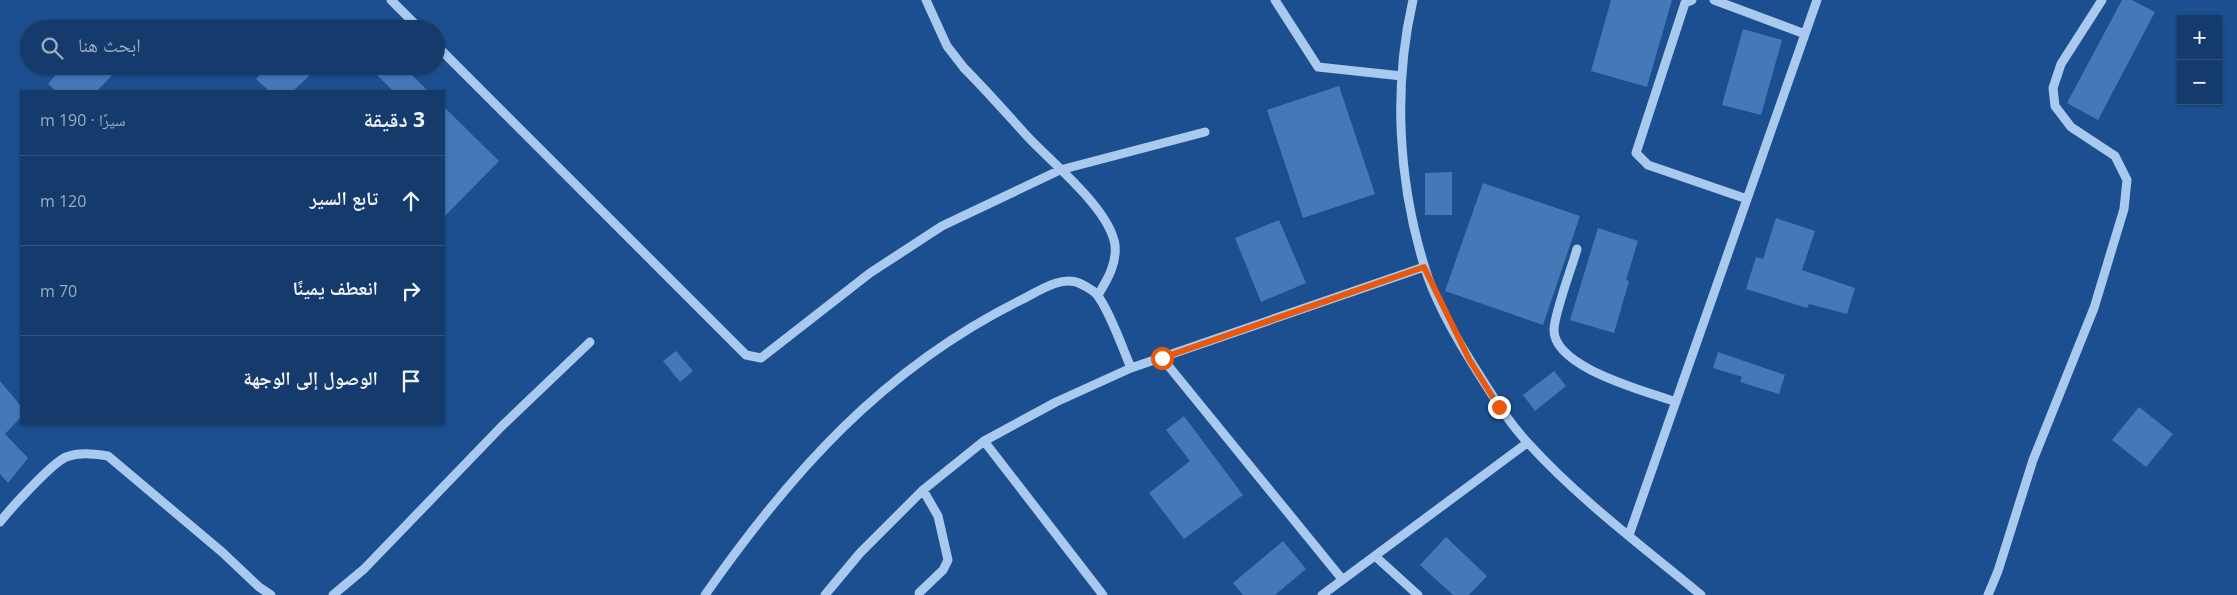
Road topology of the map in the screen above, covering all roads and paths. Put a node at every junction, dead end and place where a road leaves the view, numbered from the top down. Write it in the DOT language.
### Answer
graph roads {
  1 [pos="391,0"];
  2 [pos="926,0"];
  3 [pos="1275,0"];
  4 [pos="1413,0"];
  5 [pos="1692,0"];
  6 [pos="1714,0"];
  7 [pos="1817,0"];
  8 [pos="2102,0"];
  9 [pos="411,20"];
  10 [pos="1805,34"];
  11 [pos="445,54"];
  12 [pos="1402,76"];
  13 [pos="1205,132"];
  14 [pos="1060,170"];
  15 [pos="1747,199"];
  16 [pos="1577,250"];
  17 [pos="1424,267"];
  18 [pos="1098,295"];
  19 [pos="590,342"];
  20 [pos="1162,358"];
  21 [pos="1132,368"];
  22 [pos="1676,402"];
  23 [pos="984,441"];
  24 [pos="1527,443"];
  25 [pos="923,490"];
  26 [pos="0,522"];
  27 [pos="1629,535"];
  28 [pos="1375,556"];
  29 [pos="1342,579"];
  30 [pos="919,593"];
  31 [pos="271,595"];
  32 [pos="333,595"];
  33 [pos="705,595"];
  34 [pos="825,595"];
  35 [pos="1103,595"];
  36 [pos="1322,595"];
  37 [pos="1418,595"];
  38 [pos="1701,595"];
  39 [pos="1988,595"];
  1 -- 9 [label="street"];
  2 -- 14 [label="street"];
  3 -- 12 [label="street"];
  4 -- 12 [label="street"];
  5 -- 15 [label="street"];
  6 -- 10 [label="street"];
  7 -- 10 [label="street"];
  8 -- 39 [label="street"];
  10 -- 15 [label="street"];
  11 -- 14 [label="street"];
  12 -- 17 [label="street"];
  13 -- 14 [label="street"];
  14 -- 18 [label="street"];
  15 -- 22 [label="street"];
  16 -- 22 [label="street"];
  17 -- 20 [label="street"];
  17 -- 24 [label="street"];
  18 -- 21 [label="street"];
  18 -- 33 [label="street"];
  19 -- 32 [label="street"];
  20 -- 21 [label="street"];
  20 -- 29 [label="street"];
  21 -- 23 [label="street"];
  22 -- 27 [label="street"];
  23 -- 25 [label="street"];
  23 -- 35 [label="street"];
  24 -- 27 [label="street"];
  24 -- 28 [label="street"];
  25 -- 30 [label="street"];
  25 -- 34 [label="street"];
  26 -- 31 [label="street"];
  27 -- 38 [label="street"];
  28 -- 29 [label="street"];
  28 -- 37 [label="street"];
  29 -- 36 [label="street"];
}
